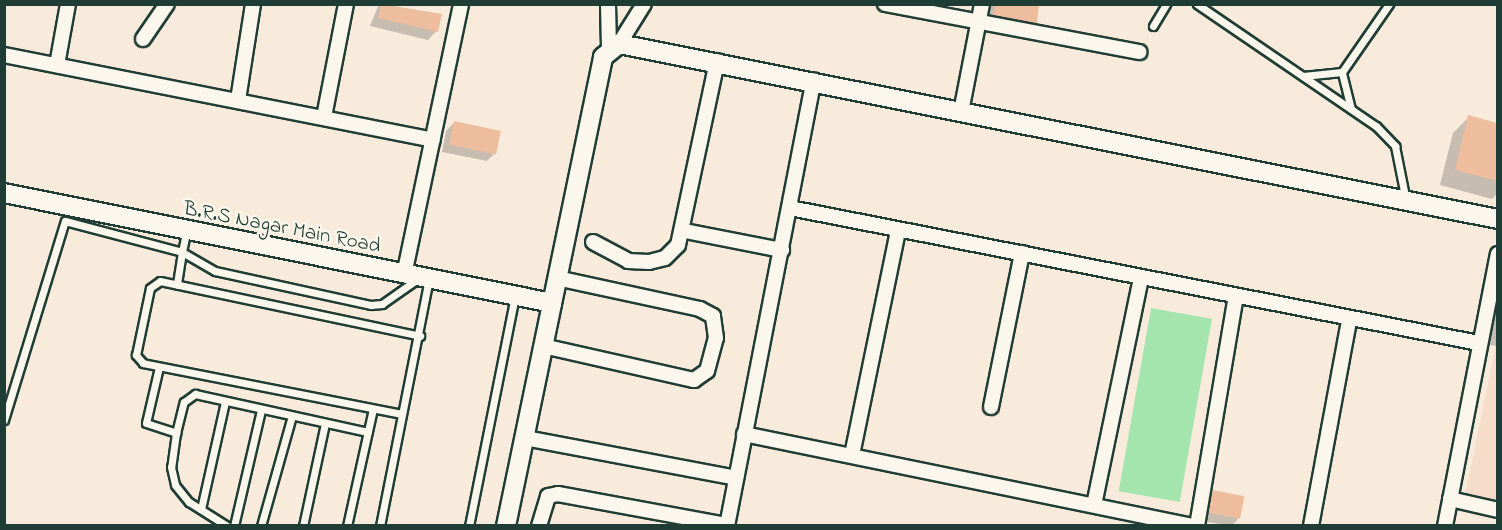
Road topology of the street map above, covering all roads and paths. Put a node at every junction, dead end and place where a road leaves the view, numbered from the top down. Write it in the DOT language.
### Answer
graph roads {
  1 [pos="68,4"];
  2 [pos="167,4"];
  3 [pos="254,4"];
  4 [pos="346,4"];
  5 [pos="461,4"];
  6 [pos="608,4"];
  7 [pos="644,4"];
  8 [pos="885,4"];
  9 [pos="982,4"];
  10 [pos="1166,4"];
  11 [pos="1197,4"];
  12 [pos="1389,4"];
  13 [pos="979,23"];
  14 [pos="1153,26"];
  15 [pos="143,39"];
  16 [pos="614,46"];
  17 [pos="1140,52"];
  18 [pos="4,54"];
  19 [pos="717,61"];
  20 [pos="57,65"];
  21 [pos="1342,72"];
  22 [pos="1304,76"];
  23 [pos="814,80"];
  24 [pos="238,100"];
  25 [pos="1352,109"];
  26 [pos="961,112"];
  27 [pos="324,117"];
  28 [pos="433,140"];
  29 [pos="4,193"];
  30 [pos="1406,201"];
  31 [pos="790,208"];
  32 [pos="1497,219"];
  33 [pos="898,230"];
  34 [pos="685,231"];
  35 [pos="186,233"];
  36 [pos="593,242"];
  37 [pos="782,249"];
  38 [pos="182,252"];
  39 [pos="1022,253"];
  40 [pos="1497,254"];
  41 [pos="418,277"];
  42 [pos="557,278"];
  43 [pos="1141,278"];
  44 [pos="177,285"];
  45 [pos="516,295"];
  46 [pos="1236,296"];
  47 [pos="552,303"];
  48 [pos="1349,321"];
  49 [pos="420,336"];
  50 [pos="1479,344"];
  51 [pos="543,346"];
  52 [pos="159,367"];
  53 [pos="225,402"];
  54 [pos="991,407"];
  55 [pos="373,409"];
  56 [pos="261,410"];
  57 [pos="402,414"];
  58 [pos="292,416"];
  59 [pos="4,420"];
  60 [pos="325,423"];
  61 [pos="368,432"];
  62 [pos="176,433"];
  63 [pos="744,434"];
  64 [pos="525,438"];
  65 [pos="852,455"];
  66 [pos="736,478"];
  67 [pos="1450,499"];
  68 [pos="1094,505"];
  69 [pos="201,509"];
  70 [pos="1497,510"];
  71 [pos="703,523"];
  72 [pos="227,525"];
  73 [pos="234,525"];
  74 [pos="261,525"];
  75 [pos="303,525"];
  76 [pos="348,525"];
  77 [pos="380,525"];
  78 [pos="469,525"];
  79 [pos="506,525"];
  80 [pos="538,525"];
  81 [pos="727,525"];
  82 [pos="1195,525"];
  83 [pos="1311,525"];
  84 [pos="1444,525"];
  1 -- 20 [label="street"];
  2 -- 15 [label="street"];
  3 -- 24 [label="street"];
  4 -- 27 [label="street"];
  5 -- 28 [label="street"];
  6 -- 16 [label="street"];
  7 -- 16 [label="street"];
  8 -- 13 [label="street"];
  9 -- 13 [label="street"];
  10 -- 14 [label="lane"];
  11 -- 22 [label="lane"];
  12 -- 21 [label="lane"];
  13 -- 17 [label="street"];
  13 -- 26 [label="street"];
  16 -- 19 [label="street"];
  16 -- 42 [label="street"];
  18 -- 20 [label="street"];
  19 -- 23 [label="street"];
  19 -- 34 [label="street"];
  20 -- 24 [label="street"];
  21 -- 22 [label="lane"];
  21 -- 25 [label="lane"];
  22 -- 25 [label="lane"];
  23 -- 26 [label="street"];
  23 -- 31 [label="street"];
  24 -- 27 [label="street"];
  25 -- 30 [label="lane"];
  26 -- 30 [label="street"];
  27 -- 28 [label="street"];
  28 -- 41 [label="street"];
  29 -- 35 [label="street, B.R.S Nagar Main Road"];
  30 -- 32 [label="street"];
  31 -- 33 [label="street"];
  31 -- 37 [label="street"];
  33 -- 39 [label="street"];
  33 -- 65 [label="street"];
  34 -- 36 [label="street"];
  34 -- 37 [label="street"];
  35 -- 38 [label="lane"];
  35 -- 41 [label="street, B.R.S Nagar Main Road"];
  37 -- 63 [label="street"];
  38 -- 41 [label="lane"];
  38 -- 44 [label="lane"];
  38 -- 59 [label="lane"];
  39 -- 43 [label="street"];
  39 -- 54 [label="street"];
  40 -- 50 [label="street"];
  41 -- 45 [label="street, B.R.S Nagar Main Road"];
  41 -- 49 [label="lane"];
  42 -- 47 [label="street"];
  42 -- 51 [label="street"];
  43 -- 46 [label="street"];
  43 -- 68 [label="street"];
  44 -- 49 [label="lane"];
  44 -- 52 [label="lane"];
  45 -- 47 [label="street, B.R.S Nagar Main Road"];
  45 -- 78 [label="lane"];
  46 -- 48 [label="street"];
  46 -- 82 [label="street"];
  47 -- 51 [label="street"];
  48 -- 50 [label="street"];
  48 -- 83 [label="street"];
  49 -- 57 [label="lane"];
  50 -- 67 [label="street"];
  51 -- 64 [label="street"];
  52 -- 55 [label="lane"];
  52 -- 62 [label="lane"];
  53 -- 56 [label="lane"];
  53 -- 62 [label="lane"];
  53 -- 69 [label="lane"];
  55 -- 57 [label="lane"];
  55 -- 61 [label="lane"];
  56 -- 58 [label="lane"];
  56 -- 73 [label="lane"];
  57 -- 77 [label="lane"];
  58 -- 60 [label="lane"];
  58 -- 74 [label="lane"];
  60 -- 61 [label="lane"];
  60 -- 75 [label="lane"];
  61 -- 76 [label="lane"];
  62 -- 69 [label="lane"];
  63 -- 65 [label="street"];
  63 -- 66 [label="street"];
  64 -- 66 [label="street"];
  64 -- 79 [label="street"];
  65 -- 68 [label="street"];
  66 -- 81 [label="street"];
  67 -- 70 [label="street"];
  67 -- 84 [label="street"];
  68 -- 82 [label="street"];
  69 -- 72 [label="lane"];
  71 -- 80 [label="street"];
  71 -- 81 [label="street"];
}
